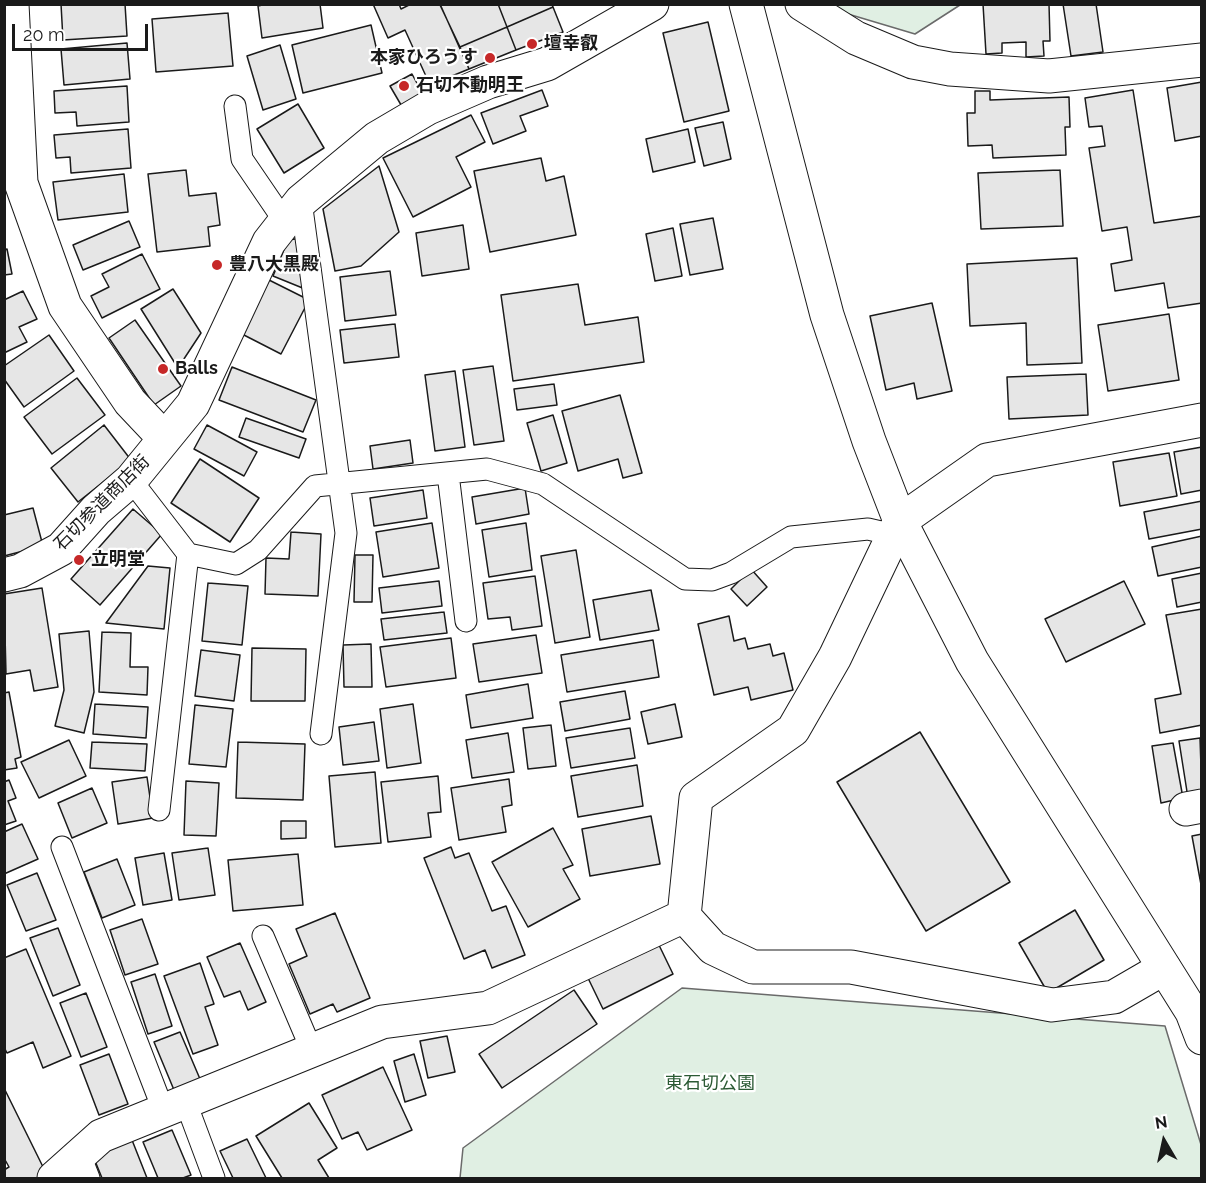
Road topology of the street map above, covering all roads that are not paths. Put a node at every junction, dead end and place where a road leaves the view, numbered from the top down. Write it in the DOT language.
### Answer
graph roads {
  1 [pos="12,4"];
  2 [pos="652,4"];
  3 [pos="746,4"];
  4 [pos="802,4"];
  5 [pos="1202,60"];
  6 [pos="235,106"];
  7 [pos="293,212"];
  8 [pos="1202,420"];
  9 [pos="164,438"];
  10 [pos="448,474"];
  11 [pos="130,480"];
  12 [pos="340,483"];
  13 [pos="897,528"];
  14 [pos="188,554"];
  15 [pos="4,575"];
  16 [pos="466,621"];
  17 [pos="321,734"];
  18 [pos="159,810"];
  19 [pos="62,847"];
  20 [pos="684,916"];
  21 [pos="263,936"];
  22 [pos="1164,968"];
  23 [pos="1201,1036"];
  24 [pos="312,1051"];
  25 [pos="175,1107"];
  26 [pos="85,1167"];
  27 [pos="54,1179"];
  28 [pos="214,1179"];
  1 -- 9 [label="street"];
  2 -- 7 [label="street, 石切参道商店街"];
  3 -- 13 [label="street"];
  4 -- 5 [label="street"];
  6 -- 7 [label="lane"];
  7 -- 9 [label="street, 石切参道商店街"];
  7 -- 12 [label="lane"];
  8 -- 13 [label="street"];
  9 -- 11 [label="street, 石切参道商店街"];
  10 -- 12 [label="lane"];
  10 -- 13 [label="lane"];
  10 -- 16 [label="lane"];
  11 -- 14 [label="lane"];
  11 -- 15 [label="street, 石切参道商店街"];
  12 -- 14 [label="lane"];
  12 -- 17 [label="lane"];
  13 -- 20 [label="street"];
  13 -- 22 [label="street"];
  14 -- 18 [label="lane"];
  19 -- 25 [label="lane"];
  20 -- 22 [label="street"];
  20 -- 24 [label="street"];
  21 -- 24 [label="lane"];
  22 -- 23 [label="street"];
  24 -- 25 [label="street"];
  25 -- 26 [label="street"];
  25 -- 28 [label="lane"];
  26 -- 27 [label="street"];
}
